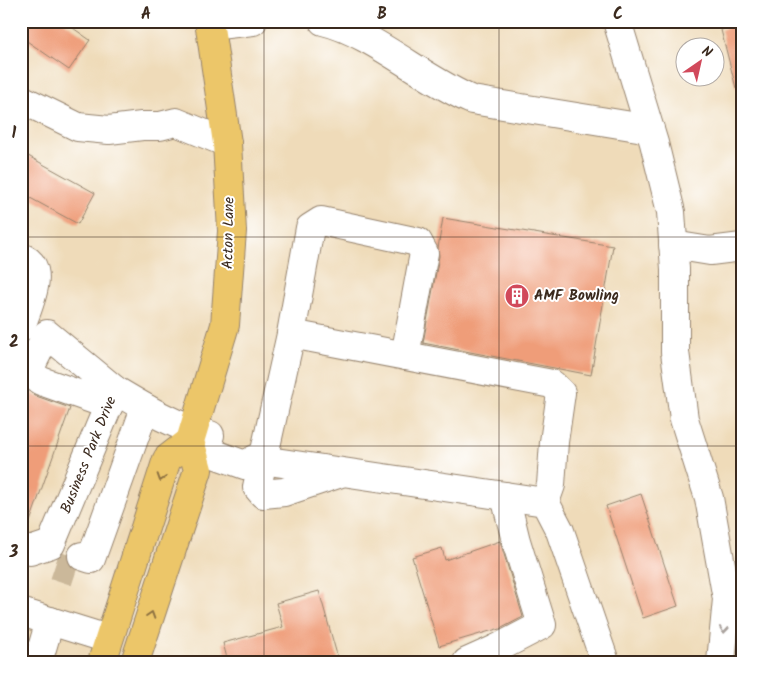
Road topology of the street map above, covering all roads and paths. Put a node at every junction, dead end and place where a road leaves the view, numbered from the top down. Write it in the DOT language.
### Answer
graph roads {
  1 [pos="253,21"];
  2 [pos="323,21"];
  3 [pos="617,21"];
  4 [pos="210,24"];
  5 [pos="21,99"];
  6 [pos="650,129"];
  7 [pos="227,143"];
  8 [pos="673,245"];
  9 [pos="742,247"];
  10 [pos="21,257"];
  11 [pos="21,327"];
  12 [pos="290,334"];
  13 [pos="405,356"];
  14 [pos="145,408"];
  15 [pos="192,436"];
  16 [pos="259,460"];
  17 [pos="504,496"];
  18 [pos="545,502"];
  19 [pos="63,550"];
  20 [pos="735,606"];
  21 [pos="21,612"];
  22 [pos="50,621"];
  23 [pos="105,650"];
  24 [pos="498,655"];
  25 [pos="38,662"];
  26 [pos="136,662"];
  27 [pos="467,662"];
  28 [pos="605,662"];
  29 [pos="721,662"];
  1 -- 4 [label="street"];
  2 -- 6 [label="street"];
  3 -- 6 [label="street"];
  4 -- 7 [label="main road, Acton Lane"];
  5 -- 7 [label="street"];
  6 -- 8 [label="street"];
  7 -- 15 [label="main road, Acton Lane"];
  8 -- 9 [label="street"];
  8 -- 20 [label="street"];
  10 -- 11 [label="street"];
  12 -- 13 [label="street"];
  12 -- 13 [label="street"];
  12 -- 16 [label="street"];
  13 -- 18 [label="street"];
  14 -- 15 [label="street, Business Park Drive"];
  14 -- 19 [label="street"];
  14 -- 19 [label="street, Business Park Drive"];
  15 -- 16 [label="street"];
  15 -- 23 [label="main road, one-way"];
  26 -- 15 [label="main road, one-way"];
  16 -- 17 [label="street"];
  17 -- 18 [label="street"];
  17 -- 24 [label="street"];
  18 -- 28 [label="street"];
  20 -- 29 [label="street, one-way"];
  21 -- 22 [label="street"];
  22 -- 23 [label="street"];
  22 -- 25 [label="street"];
  24 -- 27 [label="street"];
}
